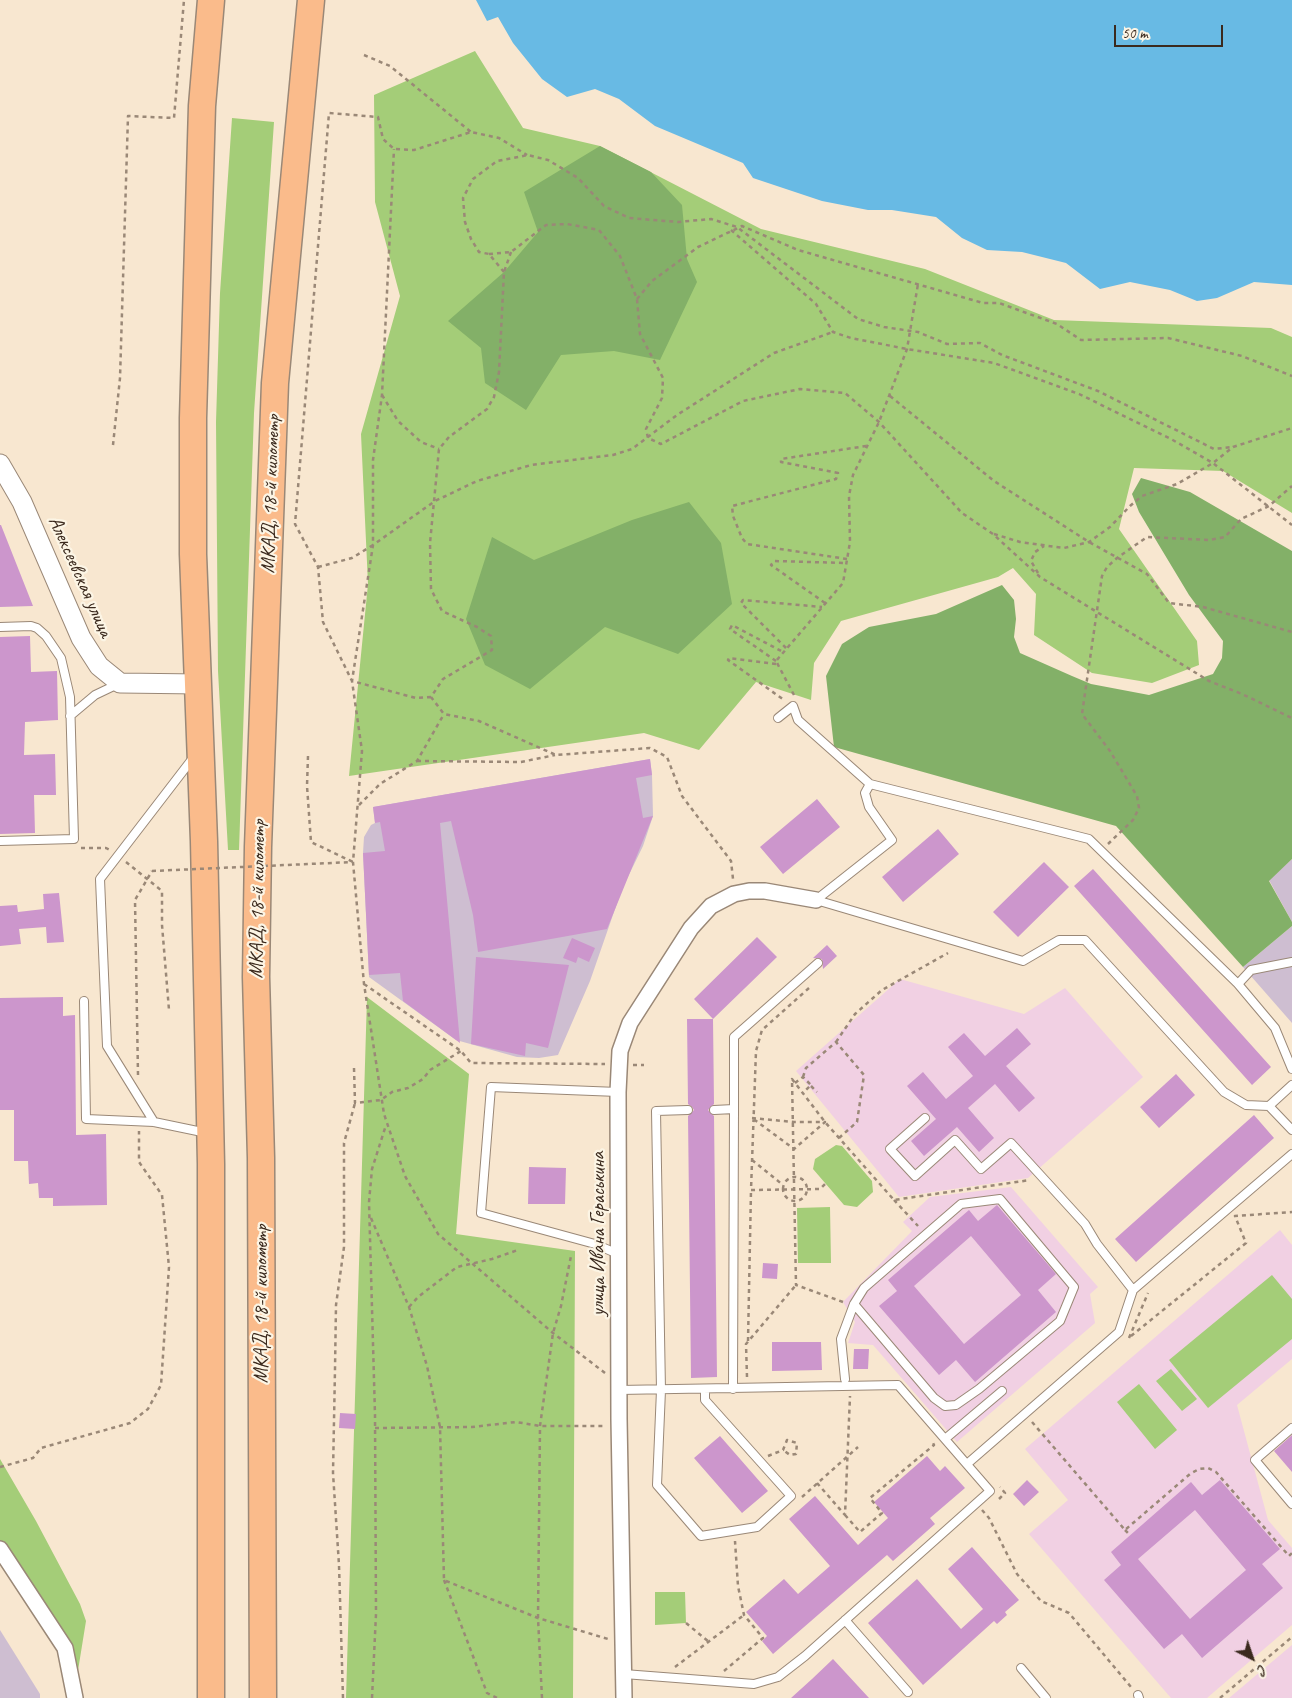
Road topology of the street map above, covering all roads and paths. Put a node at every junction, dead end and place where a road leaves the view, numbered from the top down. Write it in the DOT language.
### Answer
graph roads {
  1 [pos="184,0"];
  2 [pos="212,0"];
  3 [pos="311,0"];
  4 [pos="364,55"];
  5 [pos="471,132"];
  6 [pos="394,149"];
  7 [pos="528,155"];
  8 [pos="738,227"];
  9 [pos="731,230"];
  10 [pos="511,252"];
  11 [pos="489,254"];
  12 [pos="504,272"];
  13 [pos="918,284"];
  14 [pos="637,299"];
  15 [pos="910,330"];
  16 [pos="834,332"];
  17 [pos="907,350"];
  18 [pos="1292,376"];
  19 [pos="382,395"];
  20 [pos="890,396"];
  21 [pos="879,422"];
  22 [pos="1292,428"];
  23 [pos="648,438"];
  24 [pos="113,445"];
  25 [pos="866,446"];
  26 [pos="1233,447"];
  27 [pos="439,449"];
  28 [pos="1212,463"];
  29 [pos="0,464"];
  30 [pos="1292,486"];
  31 [pos="435,502"];
  32 [pos="1269,506"];
  33 [pos="1292,525"];
  34 [pos="992,534"];
  35 [pos="1089,542"];
  36 [pos="373,545"];
  37 [pos="1045,546"];
  38 [pos="1117,558"];
  39 [pos="847,561"];
  40 [pos="318,567"];
  41 [pos="1040,577"];
  42 [pos="825,603"];
  43 [pos="822,607"];
  44 [pos="1096,611"];
  45 [pos="0,627"];
  46 [pos="1292,632"];
  47 [pos="786,648"];
  48 [pos="783,652"];
  49 [pos="776,662"];
  50 [pos="352,681"];
  51 [pos="120,683"];
  52 [pos="199,684"];
  53 [pos="431,697"];
  54 [pos="796,703"];
  55 [pos="444,714"];
  56 [pos="70,716"];
  57 [pos="778,718"];
  58 [pos="1292,718"];
  59 [pos="200,748"];
  60 [pos="556,755"];
  61 [pos="308,756"];
  62 [pos="417,760"];
  63 [pos="870,784"];
  64 [pos="358,806"];
  65 [pos="0,841"];
  66 [pos="80,848"];
  67 [pos="106,848"];
  68 [pos="1102,850"];
  69 [pos="117,856"];
  70 [pos="353,862"];
  71 [pos="148,878"];
  72 [pos="734,894"];
  73 [pos="816,900"];
  74 [pos="948,953"];
  75 [pos="1292,962"];
  76 [pos="818,963"];
  77 [pos="364,984"];
  78 [pos="1238,984"];
  79 [pos="809,987"];
  80 [pos="84,1001"];
  81 [pos="169,1010"];
  82 [pos="836,1043"];
  83 [pos="461,1051"];
  84 [pos="618,1064"];
  85 [pos="644,1065"];
  86 [pos="354,1068"];
  87 [pos="1292,1069"];
  88 [pos="803,1077"];
  89 [pos="795,1083"];
  90 [pos="1292,1084"];
  91 [pos="811,1085"];
  92 [pos="618,1092"];
  93 [pos="817,1092"];
  94 [pos="803,1093"];
  95 [pos="793,1096"];
  96 [pos="138,1100"];
  97 [pos="381,1100"];
  98 [pos="355,1103"];
  99 [pos="1269,1106"];
  100 [pos="688,1110"];
  101 [pos="714,1110"];
  102 [pos="734,1110"];
  103 [pos="752,1118"];
  104 [pos="925,1118"];
  105 [pos="139,1122"];
  106 [pos="154,1122"];
  107 [pos="794,1122"];
  108 [pos="387,1123"];
  109 [pos="1292,1130"];
  110 [pos="210,1133"];
  111 [pos="839,1138"];
  112 [pos="794,1149"];
  113 [pos="1292,1154"];
  114 [pos="752,1160"];
  115 [pos="794,1177"];
  116 [pos="826,1183"];
  117 [pos="783,1185"];
  118 [pos="794,1189"];
  119 [pos="807,1189"];
  120 [pos="751,1190"];
  121 [pos="782,1190"];
  122 [pos="894,1200"];
  123 [pos="795,1201"];
  124 [pos="1292,1212"];
  125 [pos="370,1214"];
  126 [pos="926,1235"];
  127 [pos="518,1250"];
  128 [pos="618,1254"];
  129 [pos="570,1256"];
  130 [pos="471,1264"];
  131 [pos="796,1285"];
  132 [pos="1133,1290"];
  133 [pos="854,1304"];
  134 [pos="409,1307"];
  135 [pos="553,1333"];
  136 [pos="1131,1336"];
  137 [pos="748,1341"];
  138 [pos="606,1374"];
  139 [pos="845,1379"];
  140 [pos="747,1381"];
  141 [pos="704,1389"];
  142 [pos="733,1389"];
  143 [pos="619,1390"];
  144 [pos="661,1390"];
  145 [pos="1002,1391"];
  146 [pos="859,1394"];
  147 [pos="840,1395"];
  148 [pos="850,1395"];
  149 [pos="1032,1422"];
  150 [pos="540,1426"];
  151 [pos="606,1426"];
  152 [pos="440,1427"];
  153 [pos="375,1428"];
  154 [pos="1292,1428"];
  155 [pos="931,1440"];
  156 [pos="945,1440"];
  157 [pos="858,1447"];
  158 [pos="783,1450"];
  159 [pos="848,1455"];
  160 [pos="766,1457"];
  161 [pos="967,1464"];
  162 [pos="0,1467"];
  163 [pos="817,1484"];
  164 [pos="802,1497"];
  165 [pos="976,1503"];
  166 [pos="1292,1504"];
  167 [pos="845,1514"];
  168 [pos="1125,1530"];
  169 [pos="1130,1535"];
  170 [pos="735,1540"];
  171 [pos="0,1549"];
  172 [pos="1292,1553"];
  173 [pos="444,1580"];
  174 [pos="744,1615"];
  175 [pos="538,1618"];
  176 [pos="845,1620"];
  177 [pos="686,1623"];
  178 [pos="1292,1637"];
  179 [pos="608,1639"];
  180 [pos="709,1642"];
  181 [pos="1021,1668"];
  182 [pos="683,1670"];
  183 [pos="624,1674"];
  184 [pos="721,1674"];
  185 [pos="908,1692"];
  186 [pos="1138,1697"];
  187 [pos="75,1698"];
  188 [pos="210,1698"];
  189 [pos="263,1698"];
  190 [pos="343,1698"];
  191 [pos="372,1698"];
  192 [pos="497,1698"];
  193 [pos="542,1698"];
  194 [pos="624,1698"];
  195 [pos="1046,1698"];
  196 [pos="1220,1698"];
  1 -- 24 [label="path"];
  2 -- 52 [label="highway"];
  3 -- 189 [label="highway, МКАД, 18-й километр"];
  4 -- 5 [label="path"];
  5 -- 6 [label="path"];
  5 -- 7 [label="path"];
  6 -- 19 [label="path"];
  6 -- 40 [label="path"];
  7 -- 8 [label="path"];
  7 -- 11 [label="path"];
  8 -- 9 [label="path"];
  8 -- 13 [label="path"];
  8 -- 15 [label="path"];
  9 -- 14 [label="path"];
  9 -- 16 [label="path"];
  10 -- 11 [label="path"];
  10 -- 12 [label="path"];
  10 -- 14 [label="path"];
  11 -- 12 [label="path"];
  12 -- 27 [label="path"];
  13 -- 15 [label="path"];
  13 -- 18 [label="path"];
  14 -- 23 [label="path"];
  15 -- 17 [label="path"];
  15 -- 26 [label="path"];
  16 -- 17 [label="path"];
  16 -- 23 [label="path"];
  17 -- 20 [label="path"];
  17 -- 28 [label="path"];
  19 -- 27 [label="path"];
  19 -- 36 [label="path"];
  20 -- 21 [label="path"];
  20 -- 35 [label="path"];
  21 -- 23 [label="path"];
  21 -- 25 [label="path"];
  21 -- 34 [label="path"];
  22 -- 26 [label="path"];
  23 -- 31 [label="path"];
  25 -- 39 [label="path"];
  25 -- 39 [label="path"];
  26 -- 28 [label="path"];
  27 -- 31 [label="path"];
  28 -- 32 [label="path"];
  28 -- 35 [label="path"];
  29 -- 51 [label="street, Алексеевская улица"];
  30 -- 32 [label="path"];
  31 -- 36 [label="path"];
  31 -- 53 [label="path"];
  32 -- 33 [label="path"];
  32 -- 38 [label="path"];
  34 -- 37 [label="path"];
  34 -- 41 [label="path"];
  35 -- 37 [label="path"];
  35 -- 38 [label="path"];
  36 -- 40 [label="path"];
  36 -- 50 [label="path"];
  37 -- 41 [label="path"];
  38 -- 44 [label="path"];
  38 -- 46 [label="path"];
  39 -- 42 [label="path"];
  39 -- 42 [label="path"];
  40 -- 50 [label="path"];
  41 -- 44 [label="path"];
  42 -- 43 [label="path"];
  43 -- 47 [label="path"];
  43 -- 47 [label="path"];
  44 -- 58 [label="path"];
  44 -- 68 [label="path"];
  45 -- 56 [label="lane"];
  47 -- 48 [label="path"];
  48 -- 49 [label="path"];
  48 -- 49 [label="path"];
  49 -- 54 [label="path"];
  49 -- 54 [label="path"];
  50 -- 53 [label="path"];
  50 -- 64 [label="path"];
  51 -- 52 [label="street"];
  51 -- 56 [label="lane"];
  52 -- 59 [label="highway"];
  53 -- 55 [label="path"];
  54 -- 57 [label="lane"];
  54 -- 63 [label="lane"];
  55 -- 60 [label="path"];
  55 -- 62 [label="path"];
  56 -- 65 [label="lane"];
  59 -- 69 [label="lane"];
  59 -- 110 [label="highway"];
  60 -- 62 [label="path"];
  60 -- 72 [label="path"];
  61 -- 70 [label="path"];
  62 -- 64 [label="path"];
  63 -- 68 [label="lane"];
  63 -- 73 [label="lane"];
  64 -- 70 [label="path"];
  66 -- 67 [label="path"];
  68 -- 78 [label="lane"];
  69 -- 71 [label="path"];
  69 -- 96 [label="lane"];
  70 -- 71 [label="path, bridge"];
  70 -- 77 [label="path"];
  71 -- 81 [label="path"];
  71 -- 96 [label="path"];
  72 -- 73 [label="street, улица Ивана Гераськина"];
  72 -- 84 [label="street, улица Ивана Гераськина"];
  73 -- 99 [label="lane"];
  74 -- 82 [label="path"];
  75 -- 78 [label="lane"];
  76 -- 102 [label="lane"];
  77 -- 83 [label="path"];
  77 -- 97 [label="path"];
  78 -- 87 [label="lane"];
  79 -- 103 [label="path"];
  80 -- 105 [label="lane"];
  82 -- 88 [label="path"];
  82 -- 111 [label="path"];
  83 -- 84 [label="path"];
  83 -- 97 [label="path"];
  84 -- 85 [label="path"];
  84 -- 92 [label="street, улица Ивана Гераськина"];
  86 -- 98 [label="path"];
  88 -- 89 [label="path"];
  88 -- 91 [label="path"];
  90 -- 99 [label="lane"];
  91 -- 93 [label="path"];
  91 -- 94 [label="path"];
  92 -- 128 [label="street, улица Ивана Гераськина"];
  92 -- 128 [label="lane"];
  95 -- 107 [label="path"];
  96 -- 106 [label="lane"];
  97 -- 98 [label="path"];
  97 -- 108 [label="path"];
  98 -- 190 [label="path"];
  99 -- 109 [label="lane"];
  100 -- 144 [label="lane"];
  101 -- 102 [label="lane"];
  102 -- 142 [label="lane"];
  103 -- 107 [label="path"];
  103 -- 112 [label="path"];
  103 -- 114 [label="path"];
  104 -- 132 [label="lane"];
  105 -- 106 [label="lane"];
  105 -- 162 [label="path"];
  106 -- 110 [label="lane"];
  107 -- 112 [label="path"];
  107 -- 112 [label="path"];
  108 -- 125 [label="path"];
  108 -- 130 [label="path"];
  110 -- 188 [label="highway"];
  112 -- 115 [label="path"];
  113 -- 132 [label="lane"];
  114 -- 117 [label="path"];
  114 -- 120 [label="path"];
  115 -- 117 [label="path"];
  115 -- 118 [label="path"];
  115 -- 119 [label="path"];
  116 -- 119 [label="path"];
  117 -- 121 [label="path"];
  118 -- 119 [label="path"];
  118 -- 121 [label="path"];
  118 -- 123 [label="path"];
  119 -- 123 [label="path"];
  120 -- 121 [label="path"];
  120 -- 137 [label="path"];
  121 -- 123 [label="path"];
  122 -- 126 [label="path"];
  123 -- 131 [label="path"];
  124 -- 136 [label="path"];
  125 -- 134 [label="path"];
  125 -- 153 [label="path"];
  126 -- 133 [label="lane"];
  126 -- 133 [label="lane"];
  127 -- 130 [label="path"];
  128 -- 143 [label="street, улица Ивана Гераськина"];
  129 -- 135 [label="path"];
  130 -- 134 [label="path"];
  130 -- 135 [label="path"];
  131 -- 133 [label="path"];
  131 -- 137 [label="path"];
  132 -- 161 [label="lane"];
  133 -- 139 [label="lane"];
  134 -- 152 [label="path"];
  135 -- 138 [label="path"];
  135 -- 150 [label="path"];
  137 -- 140 [label="path"];
  141 -- 142 [label="lane"];
  141 -- 144 [label="lane"];
  141 -- 144 [label="lane"];
  142 -- 156 [label="lane"];
  143 -- 144 [label="lane"];
  143 -- 183 [label="street, улица Ивана Гераськина"];
  145 -- 156 [label="lane"];
  146 -- 148 [label="path"];
  147 -- 148 [label="path"];
  148 -- 159 [label="path"];
  149 -- 168 [label="path"];
  150 -- 151 [label="path"];
  150 -- 152 [label="path"];
  150 -- 175 [label="path"];
  152 -- 153 [label="path"];
  152 -- 173 [label="path"];
  153 -- 191 [label="path"];
  154 -- 166 [label="lane"];
  155 -- 167 [label="path"];
  156 -- 161 [label="lane"];
  157 -- 159 [label="path"];
  158 -- 158 [label="path"];
  158 -- 160 [label="path"];
  159 -- 163 [label="path"];
  159 -- 167 [label="path"];
  161 -- 165 [label="lane"];
  163 -- 164 [label="path"];
  163 -- 167 [label="path"];
  165 -- 176 [label="lane"];
  165 -- 186 [label="path"];
  168 -- 169 [label="path"];
  168 -- 172 [label="path"];
  170 -- 174 [label="path"];
  171 -- 187 [label="street"];
  173 -- 175 [label="path"];
  173 -- 192 [label="path"];
  174 -- 180 [label="path"];
  174 -- 184 [label="path"];
  175 -- 179 [label="path"];
  175 -- 193 [label="path"];
  176 -- 183 [label="lane"];
  176 -- 185 [label="lane"];
  177 -- 180 [label="path"];
  178 -- 196 [label="path"];
  180 -- 182 [label="path"];
  181 -- 195 [label="lane"];
  183 -- 194 [label="street, улица Ивана Гераськина"];
}
